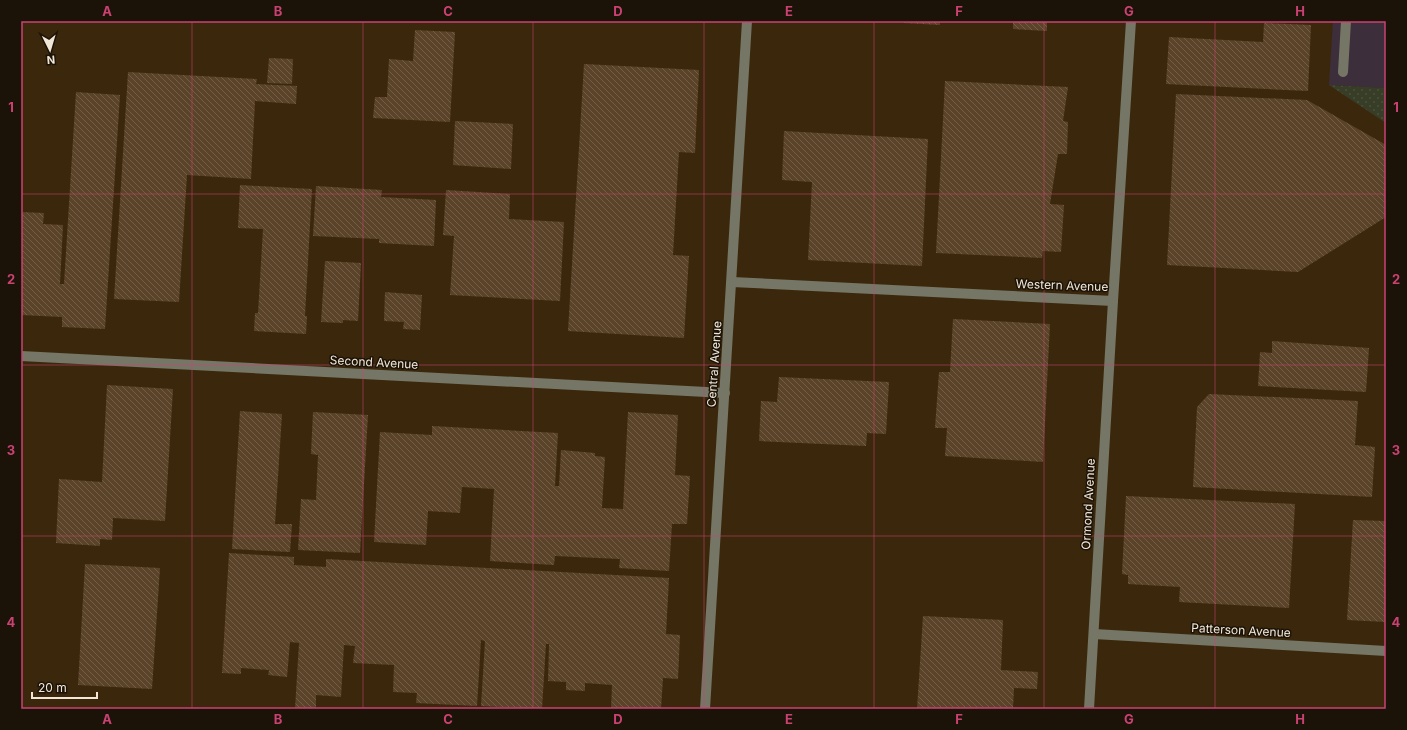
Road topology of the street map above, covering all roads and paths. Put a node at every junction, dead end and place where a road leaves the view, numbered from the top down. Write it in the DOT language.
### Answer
graph roads {
  1 [pos="743,21"];
  2 [pos="747,21"];
  3 [pos="1131,21"];
  4 [pos="1346,21"];
  5 [pos="1343,72"];
  6 [pos="732,282"];
  7 [pos="1113,301"];
  8 [pos="21,356"];
  9 [pos="725,393"];
  10 [pos="1094,634"];
  11 [pos="1386,651"];
  12 [pos="705,709"];
  13 [pos="1089,709"];
  1 -- 2 [label="street"];
  2 -- 6 [label="street, Central Avenue"];
  3 -- 7 [label="street, Western Avenue"];
  4 -- 5 [label="street"];
  6 -- 7 [label="street, Western Avenue"];
  6 -- 9 [label="street, Central Avenue"];
  7 -- 10 [label="street, Ormond Avenue"];
  8 -- 9 [label="street, Second Avenue"];
  9 -- 12 [label="street, Central Avenue"];
  10 -- 11 [label="street, Patterson Avenue"];
  10 -- 13 [label="street, Ormond Avenue"];
}
